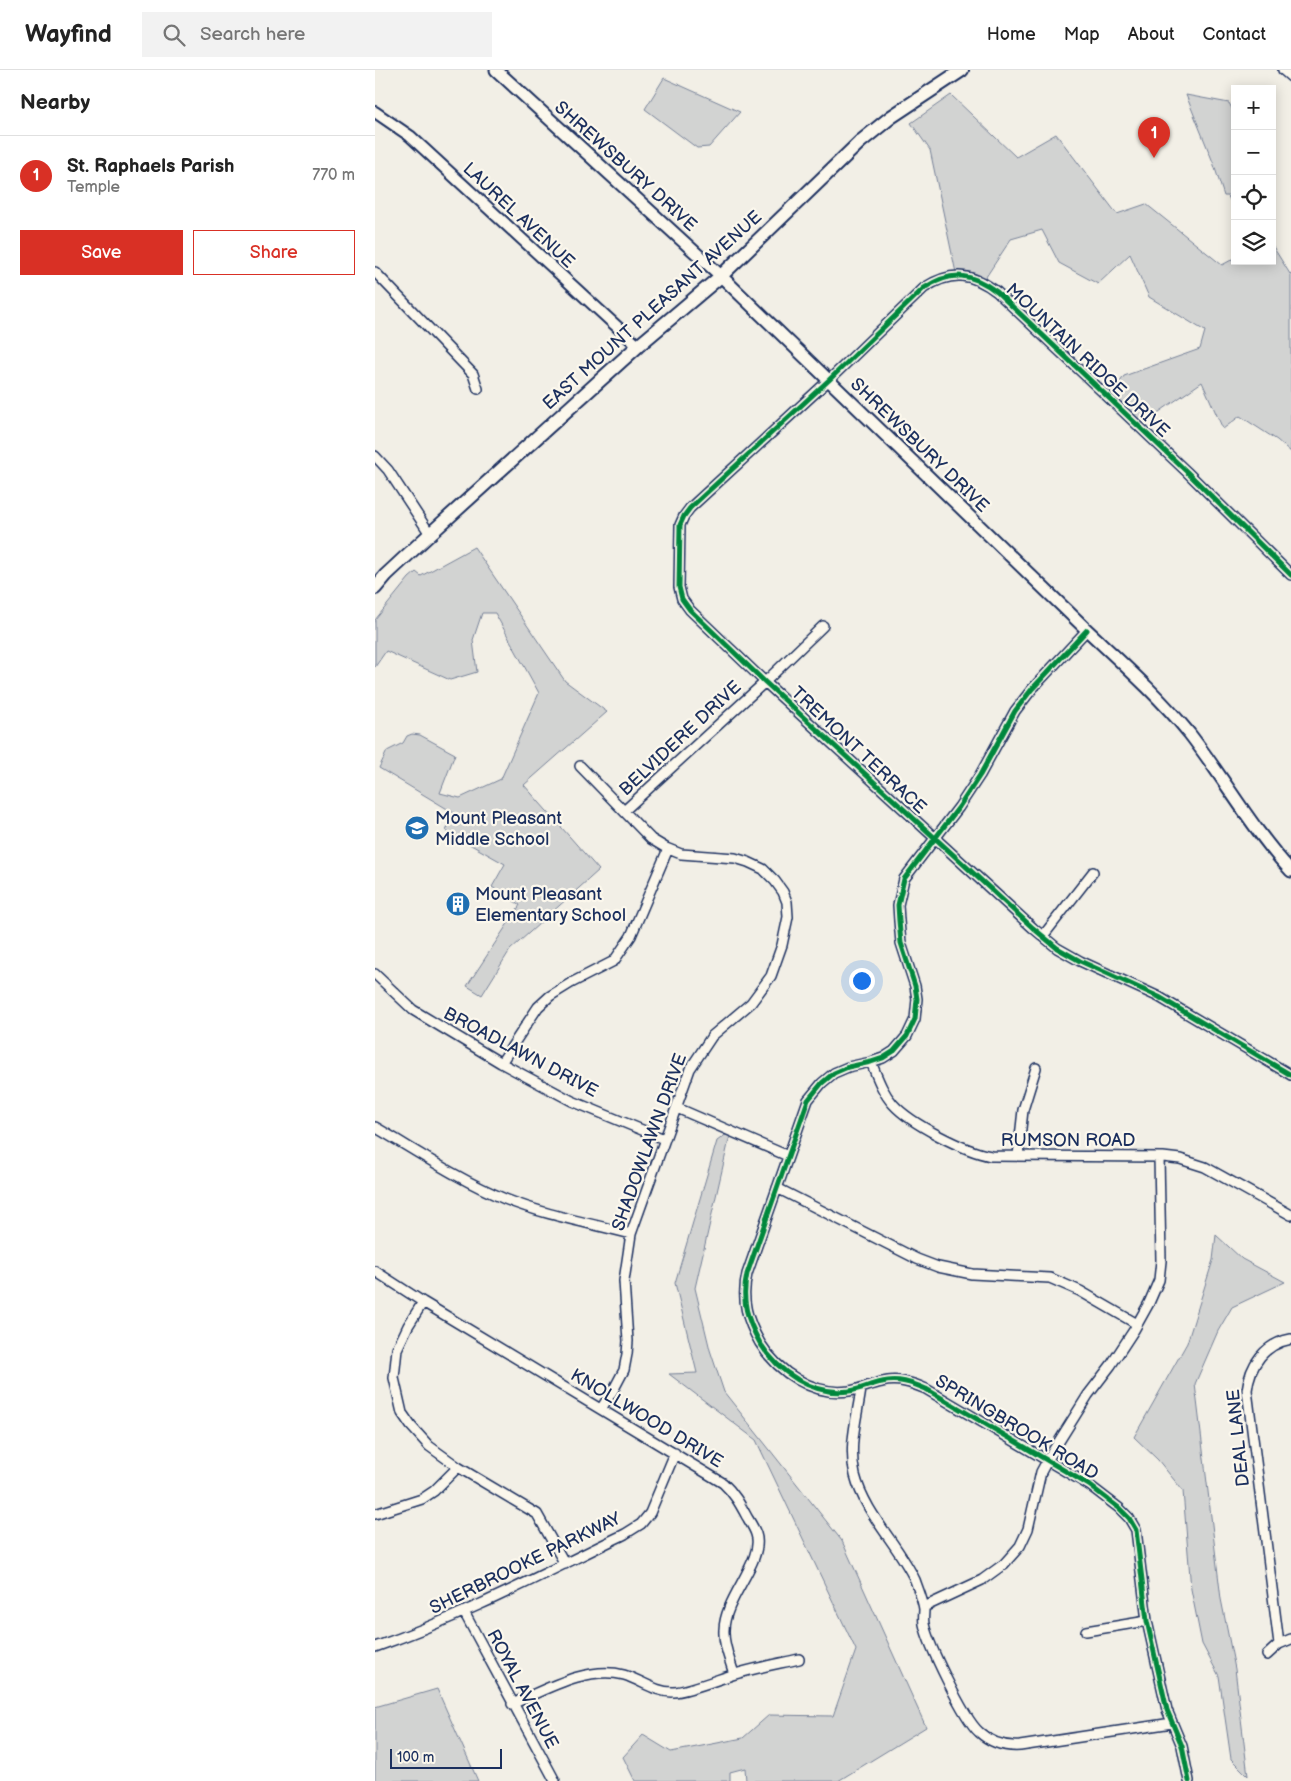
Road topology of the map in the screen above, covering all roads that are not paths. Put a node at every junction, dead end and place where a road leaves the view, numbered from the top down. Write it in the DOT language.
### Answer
graph roads {
  1 [pos="496,70"];
  2 [pos="962,70"];
  3 [pos="1283,70"];
  4 [pos="1291,77"];
  5 [pos="375,112"];
  6 [pos="375,272"];
  7 [pos="721,276"];
  8 [pos="638,346"];
  9 [pos="829,380"];
  10 [pos="478,389"];
  11 [pos="375,456"];
  12 [pos="430,534"];
  13 [pos="1291,575"];
  14 [pos="375,588"];
  15 [pos="823,626"];
  16 [pos="1087,630"];
  17 [pos="765,682"];
  18 [pos="580,766"];
  19 [pos="624,811"];
  20 [pos="936,839"];
  21 [pos="668,849"];
  22 [pos="1291,871"];
  23 [pos="1093,872"];
  24 [pos="1043,936"];
  25 [pos="375,974"];
  26 [pos="871,1062"];
  27 [pos="501,1063"];
  28 [pos="1036,1068"];
  29 [pos="1291,1075"];
  30 [pos="677,1108"];
  31 [pos="375,1127"];
  32 [pos="664,1139"];
  33 [pos="788,1156"];
  34 [pos="1018,1156"];
  35 [pos="1159,1157"];
  36 [pos="777,1188"];
  37 [pos="1291,1215"];
  38 [pos="631,1234"];
  39 [pos="375,1271"];
  40 [pos="423,1302"];
  41 [pos="1137,1324"];
  42 [pos="1291,1339"];
  43 [pos="861,1389"];
  44 [pos="601,1408"];
  45 [pos="675,1453"];
  46 [pos="1047,1461"];
  47 [pos="458,1467"];
  48 [pos="375,1514"];
  49 [pos="565,1564"];
  50 [pos="924,1607"];
  51 [pos="464,1612"];
  52 [pos="1147,1621"];
  53 [pos="1086,1631"];
  54 [pos="1291,1640"];
  55 [pos="1279,1644"];
  56 [pos="375,1647"];
  57 [pos="1267,1655"];
  58 [pos="799,1658"];
  59 [pos="734,1674"];
  60 [pos="512,1704"];
  61 [pos="1172,1723"];
  62 [pos="555,1781"];
  63 [pos="1189,1781"];
  1 -- 7 [label="main road, SHREWSBURY DRIVE"];
  2 -- 7 [label="main road, EAST MOUNT PLEASANT AVENUE"];
  3 -- 4 [label="street"];
  5 -- 8 [label="street, LAUREL AVENUE"];
  6 -- 10 [label="street"];
  7 -- 8 [label="main road, EAST MOUNT PLEASANT AVENUE"];
  7 -- 9 [label="main road, SHREWSBURY DRIVE"];
  8 -- 12 [label="main road, EAST MOUNT PLEASANT AVENUE"];
  9 -- 13 [label="street, MOUNTAIN RIDGE DRIVE"];
  9 -- 16 [label="main road, SHREWSBURY DRIVE"];
  9 -- 17 [label="street, TREMONT TERRACE"];
  11 -- 12 [label="street"];
  12 -- 14 [label="main road, EAST MOUNT PLEASANT AVENUE"];
  15 -- 17 [label="street, BELVIDERE DRIVE"];
  16 -- 20 [label="street, SPRINGBROOK ROAD"];
  16 -- 22 [label="main road, SHREWSBURY DRIVE"];
  17 -- 19 [label="street, BELVIDERE DRIVE"];
  17 -- 20 [label="street, TREMONT TERRACE"];
  18 -- 19 [label="street, SHADOWLAWN DRIVE"];
  19 -- 21 [label="street, SHADOWLAWN DRIVE"];
  20 -- 24 [label="street, TREMONT TERRACE"];
  20 -- 26 [label="street, SPRINGBROOK ROAD"];
  21 -- 27 [label="street"];
  21 -- 30 [label="street, SHADOWLAWN DRIVE"];
  23 -- 24 [label="street"];
  24 -- 29 [label="street, TREMONT TERRACE"];
  25 -- 27 [label="street, BROADLAWN DRIVE"];
  26 -- 33 [label="street, SPRINGBROOK ROAD"];
  26 -- 34 [label="street, RUMSON ROAD"];
  27 -- 32 [label="street, BROADLAWN DRIVE"];
  28 -- 34 [label="street"];
  30 -- 32 [label="street, SHADOWLAWN DRIVE"];
  30 -- 33 [label="street"];
  31 -- 38 [label="street"];
  32 -- 38 [label="street, SHADOWLAWN DRIVE"];
  33 -- 36 [label="street, SPRINGBROOK ROAD"];
  34 -- 35 [label="street, RUMSON ROAD"];
  35 -- 37 [label="street, RUMSON ROAD"];
  35 -- 41 [label="street"];
  36 -- 41 [label="street"];
  36 -- 43 [label="street, SPRINGBROOK ROAD"];
  38 -- 44 [label="street, SHADOWLAWN DRIVE"];
  39 -- 40 [label="street, KNOLLWOOD DRIVE"];
  40 -- 44 [label="street, KNOLLWOOD DRIVE"];
  40 -- 47 [label="street"];
  41 -- 46 [label="street"];
  42 -- 55 [label="street, DEAL LANE"];
  43 -- 46 [label="street, SPRINGBROOK ROAD"];
  43 -- 50 [label="street"];
  44 -- 45 [label="street, KNOLLWOOD DRIVE"];
  45 -- 49 [label="street, SHERBROOKE PARKWAY"];
  45 -- 59 [label="street, KNOLLWOOD DRIVE"];
  46 -- 50 [label="street"];
  46 -- 52 [label="street, SPRINGBROOK ROAD"];
  47 -- 48 [label="street"];
  47 -- 49 [label="street"];
  49 -- 51 [label="street, SHERBROOKE PARKWAY"];
  50 -- 61 [label="street"];
  51 -- 56 [label="street, SHERBROOKE PARKWAY"];
  51 -- 60 [label="street, ROYAL AVENUE"];
  52 -- 53 [label="street"];
  52 -- 61 [label="street, SPRINGBROOK ROAD"];
  54 -- 55 [label="street"];
  55 -- 57 [label="street"];
  58 -- 59 [label="street"];
  59 -- 60 [label="street"];
  60 -- 62 [label="street, ROYAL AVENUE"];
  61 -- 63 [label="street, SPRINGBROOK ROAD"];
}
